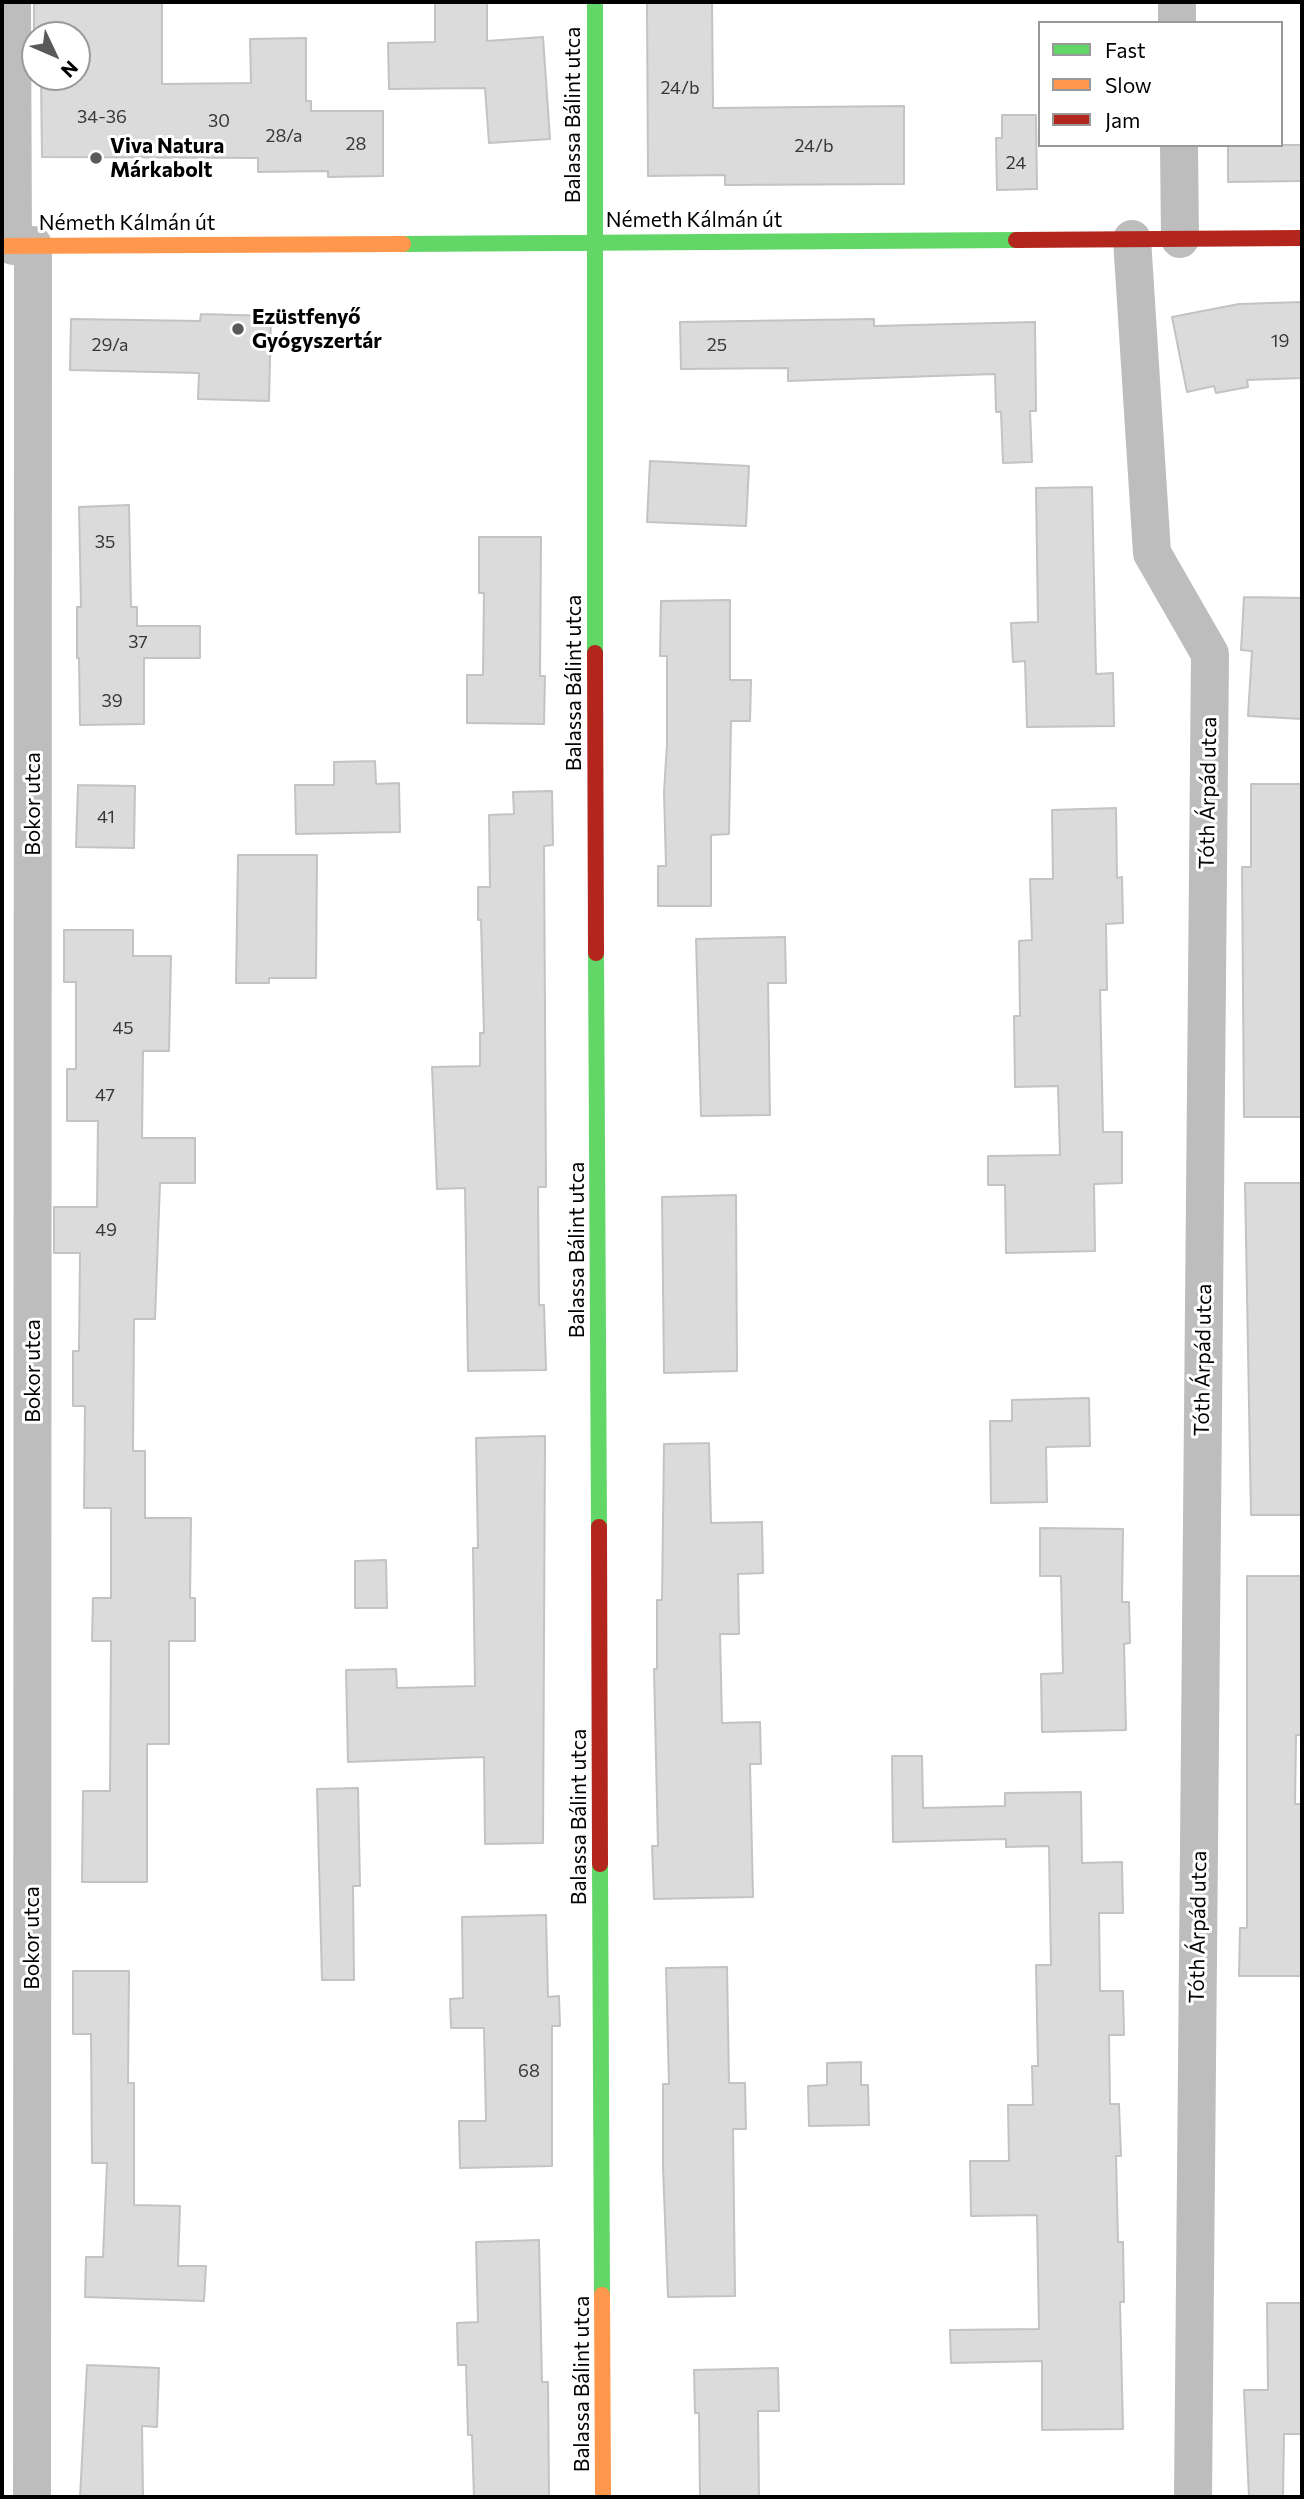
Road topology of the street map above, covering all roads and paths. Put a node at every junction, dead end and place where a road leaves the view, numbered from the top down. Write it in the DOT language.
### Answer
graph roads {
  1 [pos="12,2"];
  2 [pos="595,2"];
  3 [pos="1177,2"];
  4 [pos="1177,21"];
  5 [pos="1179,147"];
  6 [pos="1302,238"];
  7 [pos="1132,239"];
  8 [pos="1180,239"];
  9 [pos="593,242"];
  10 [pos="16,245"];
  11 [pos="32,2497"];
  12 [pos="603,2497"];
  13 [pos="1193,2497"];
  1 -- 10 [label="street, Bokor utca"];
  2 -- 9 [label="street, Balassa Bálint utca"];
  3 -- 4 [label="street"];
  5 -- 8 [label="street"];
  6 -- 8 [label="street, Németh Kálmán út"];
  7 -- 8 [label="street, Németh Kálmán út"];
  7 -- 9 [label="street, Németh Kálmán út"];
  7 -- 13 [label="street, Tóth Árpád utca"];
  9 -- 10 [label="street, Németh Kálmán út"];
  9 -- 12 [label="street, Balassa Bálint utca"];
  10 -- 11 [label="street, Bokor utca"];
}
